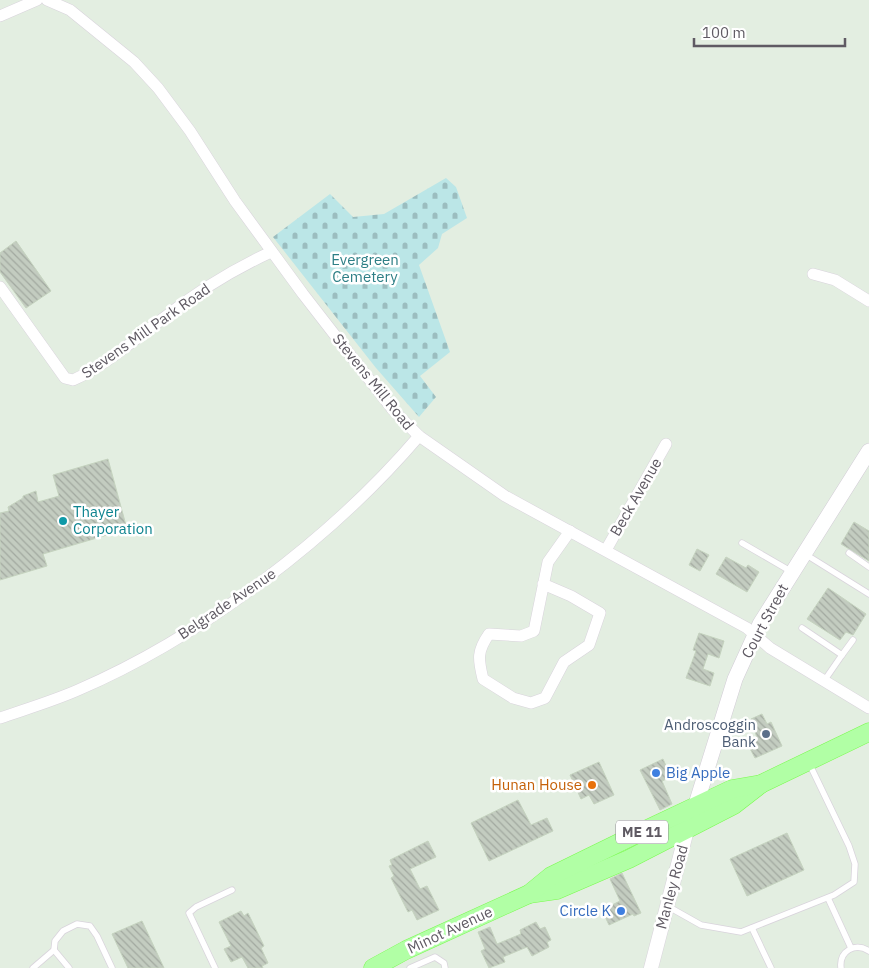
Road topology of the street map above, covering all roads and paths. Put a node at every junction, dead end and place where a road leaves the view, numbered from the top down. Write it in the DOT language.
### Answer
graph roads {
  1 [pos="36,0"];
  2 [pos="47,0"];
  3 [pos="0,16"];
  4 [pos="272,252"];
  5 [pos="813,274"];
  6 [pos="0,287"];
  7 [pos="869,300"];
  8 [pos="418,436"];
  9 [pos="666,444"];
  10 [pos="869,451"];
  11 [pos="570,531"];
  12 [pos="742,544"];
  13 [pos="606,550"];
  14 [pos="804,553"];
  15 [pos="849,553"];
  16 [pos="869,567"];
  17 [pos="792,572"];
  18 [pos="543,584"];
  19 [pos="869,594"];
  20 [pos="802,628"];
  21 [pos="755,635"];
  22 [pos="853,640"];
  23 [pos="842,655"];
  24 [pos="824,681"];
  25 [pos="869,708"];
  26 [pos="0,718"];
  27 [pos="869,732"];
  28 [pos="808,761"];
  29 [pos="761,784"];
  30 [pos="695,807"];
  31 [pos="687,830"];
  32 [pos="232,890"];
  33 [pos="529,894"];
  34 [pos="828,898"];
  35 [pos="667,906"];
  36 [pos="752,928"];
  37 [pos="851,948"];
  38 [pos="868,949"];
  39 [pos="54,950"];
  40 [pos="377,967"];
  41 [pos="33,968"];
  42 [pos="68,968"];
  43 [pos="112,968"];
  44 [pos="215,968"];
  45 [pos="410,968"];
  46 [pos="445,968"];
  47 [pos="651,968"];
  48 [pos="771,968"];
  49 [pos="841,968"];
  1 -- 3 [label="street"];
  2 -- 4 [label="street, Stevens Mill Road"];
  4 -- 6 [label="street, Stevens Mill Park Road"];
  4 -- 8 [label="street, Stevens Mill Road"];
  5 -- 7 [label="street"];
  8 -- 11 [label="street, Stevens Mill Road"];
  8 -- 26 [label="street, Belgrade Avenue"];
  9 -- 13 [label="street, Beck Avenue"];
  10 -- 14 [label="main road, Court Street"];
  11 -- 13 [label="street, Stevens Mill Road"];
  11 -- 18 [label="street"];
  12 -- 17 [label="lane"];
  13 -- 21 [label="street, Stevens Mill Road"];
  14 -- 17 [label="main road, Court Street"];
  14 -- 19 [label="lane"];
  15 -- 16 [label="lane"];
  17 -- 21 [label="main road, Court Street"];
  18 -- 18 [label="street"];
  20 -- 23 [label="lane"];
  21 -- 24 [label="street, Stevens Mill Road"];
  21 -- 30 [label="main road, Court Street"];
  22 -- 23 [label="lane"];
  23 -- 24 [label="lane"];
  24 -- 25 [label="street, Stevens Mill Road"];
  27 -- 28 [label="main road, Minot Avenue / ME 11"];
  28 -- 29 [label="main road, Minot Avenue / ME 11"];
  28 -- 34 [label="lane"];
  29 -- 30 [label="main road, Minot Avenue / ME 11"];
  29 -- 31 [label="main road, Minot Avenue / ME 11"];
  30 -- 31 [label="main road, Manley Road"];
  30 -- 33 [label="main road, Minot Avenue / ME 11"];
  31 -- 33 [label="main road, Minot Avenue / ME 11"];
  31 -- 35 [label="street, Manley Road"];
  32 -- 44 [label="lane"];
  33 -- 40 [label="main road, Minot Avenue / ME 11"];
  34 -- 36 [label="lane"];
  34 -- 37 [label="lane"];
  35 -- 36 [label="lane"];
  35 -- 47 [label="street, Manley Road"];
  36 -- 48 [label="lane"];
  37 -- 38 [label="lane"];
  37 -- 49 [label="lane"];
  39 -- 41 [label="lane"];
  39 -- 42 [label="lane"];
  39 -- 43 [label="lane"];
  45 -- 46 [label="lane"];
}
